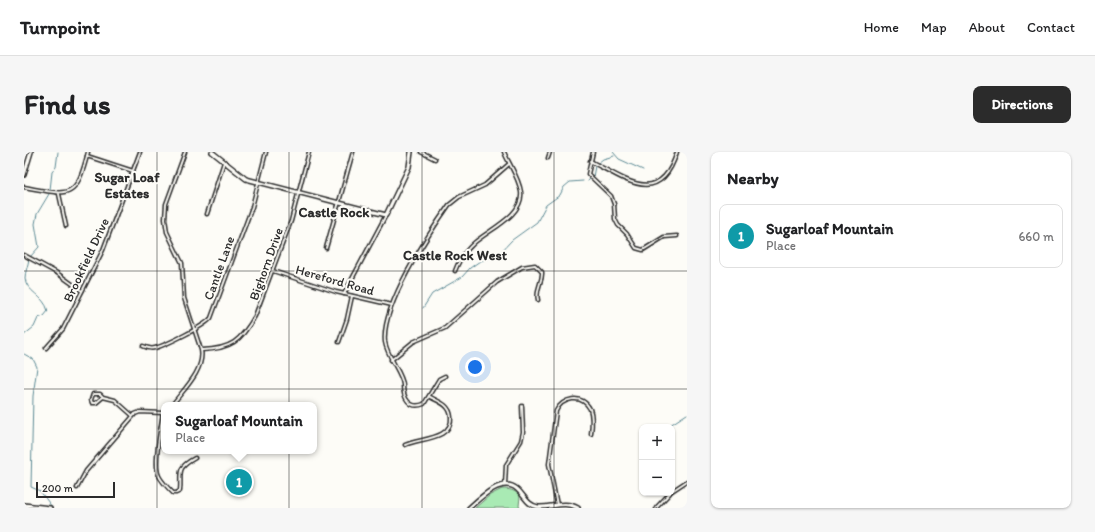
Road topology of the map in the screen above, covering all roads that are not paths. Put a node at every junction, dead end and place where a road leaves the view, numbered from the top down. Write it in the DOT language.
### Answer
graph roads {
  1 [pos="31,152"];
  2 [pos="88,152"];
  3 [pos="140,152"];
  4 [pos="185,152"];
  5 [pos="212,152"];
  6 [pos="266,152"];
  7 [pos="309,152"];
  8 [pos="353,152"];
  9 [pos="411,152"];
  10 [pos="421,152"];
  11 [pos="504,152"];
  12 [pos="550,152"];
  13 [pos="593,152"];
  14 [pos="676,152"];
  15 [pos="87,156"];
  16 [pos="548,158"];
  17 [pos="435,159"];
  18 [pos="224,162"];
  19 [pos="590,162"];
  20 [pos="509,164"];
  21 [pos="133,171"];
  22 [pos="24,175"];
  23 [pos="258,182"];
  24 [pos="24,187"];
  25 [pos="299,193"];
  26 [pos="59,194"];
  27 [pos="340,203"];
  28 [pos="206,214"];
  29 [pos="386,215"];
  30 [pos="66,226"];
  31 [pos="677,236"];
  32 [pos="326,248"];
  33 [pos="24,255"];
  34 [pos="273,271"];
  35 [pos="455,271"];
  36 [pos="82,291"];
  37 [pos="344,294"];
  38 [pos="352,296"];
  39 [pos="538,300"];
  40 [pos="392,305"];
  41 [pos="195,329"];
  42 [pos="339,342"];
  43 [pos="143,346"];
  44 [pos="46,348"];
  45 [pos="201,350"];
  46 [pos="391,360"];
  47 [pos="444,376"];
  48 [pos="103,397"];
  49 [pos="430,397"];
  50 [pos="174,402"];
  51 [pos="522,406"];
  52 [pos="161,413"];
  53 [pos="133,416"];
  54 [pos="161,430"];
  55 [pos="591,434"];
  56 [pos="405,445"];
  57 [pos="195,458"];
  58 [pos="687,481"];
  59 [pos="505,485"];
  60 [pos="77,488"];
  61 [pos="675,489"];
  62 [pos="667,496"];
  63 [pos="24,505"];
  64 [pos="558,505"];
  65 [pos="50,508"];
  66 [pos="469,508"];
  67 [pos="578,508"];
  68 [pos="656,508"];
  1 -- 22 [label="street"];
  2 -- 15 [label="street"];
  3 -- 21 [label="street, Brookfield Drive"];
  4 -- 41 [label="street"];
  5 -- 18 [label="street"];
  6 -- 23 [label="street, Cantle Lane"];
  7 -- 25 [label="street, Bighorn Drive"];
  8 -- 27 [label="street"];
  9 -- 29 [label="street"];
  10 -- 17 [label="street"];
  11 -- 20 [label="street"];
  12 -- 16 [label="street"];
  13 -- 19 [label="street"];
  14 -- 19 [label="street"];
  15 -- 21 [label="street"];
  15 -- 26 [label="street"];
  18 -- 23 [label="street"];
  18 -- 28 [label="street"];
  19 -- 31 [label="street"];
  20 -- 35 [label="street"];
  20 -- 40 [label="street"];
  21 -- 36 [label="street, Brookfield Drive"];
  23 -- 25 [label="street"];
  23 -- 41 [label="street, Cantle Lane"];
  24 -- 26 [label="street"];
  25 -- 27 [label="street"];
  25 -- 34 [label="street, Bighorn Drive"];
  26 -- 30 [label="street"];
  27 -- 29 [label="street"];
  27 -- 32 [label="street"];
  29 -- 37 [label="street"];
  33 -- 36 [label="street"];
  34 -- 37 [label="street, Hereford Road"];
  34 -- 45 [label="street, Bighorn Drive"];
  36 -- 44 [label="street, Brookfield Drive"];
  37 -- 38 [label="street, Hereford Road"];
  38 -- 40 [label="street, Hereford Road"];
  38 -- 42 [label="street"];
  39 -- 46 [label="street"];
  40 -- 46 [label="street"];
  41 -- 43 [label="street, Cantle Lane"];
  41 -- 45 [label="street"];
  45 -- 50 [label="street"];
  46 -- 49 [label="street"];
  47 -- 49 [label="street"];
  48 -- 48 [label="street"];
  48 -- 53 [label="street"];
  49 -- 56 [label="street"];
  51 -- 59 [label="street"];
  52 -- 53 [label="street"];
  53 -- 60 [label="street"];
  54 -- 57 [label="street"];
  55 -- 64 [label="street"];
  58 -- 61 [label="street"];
  59 -- 64 [label="street"];
  59 -- 66 [label="street"];
  62 -- 68 [label="street"];
  63 -- 65 [label="street"];
  64 -- 67 [label="street"];
}
